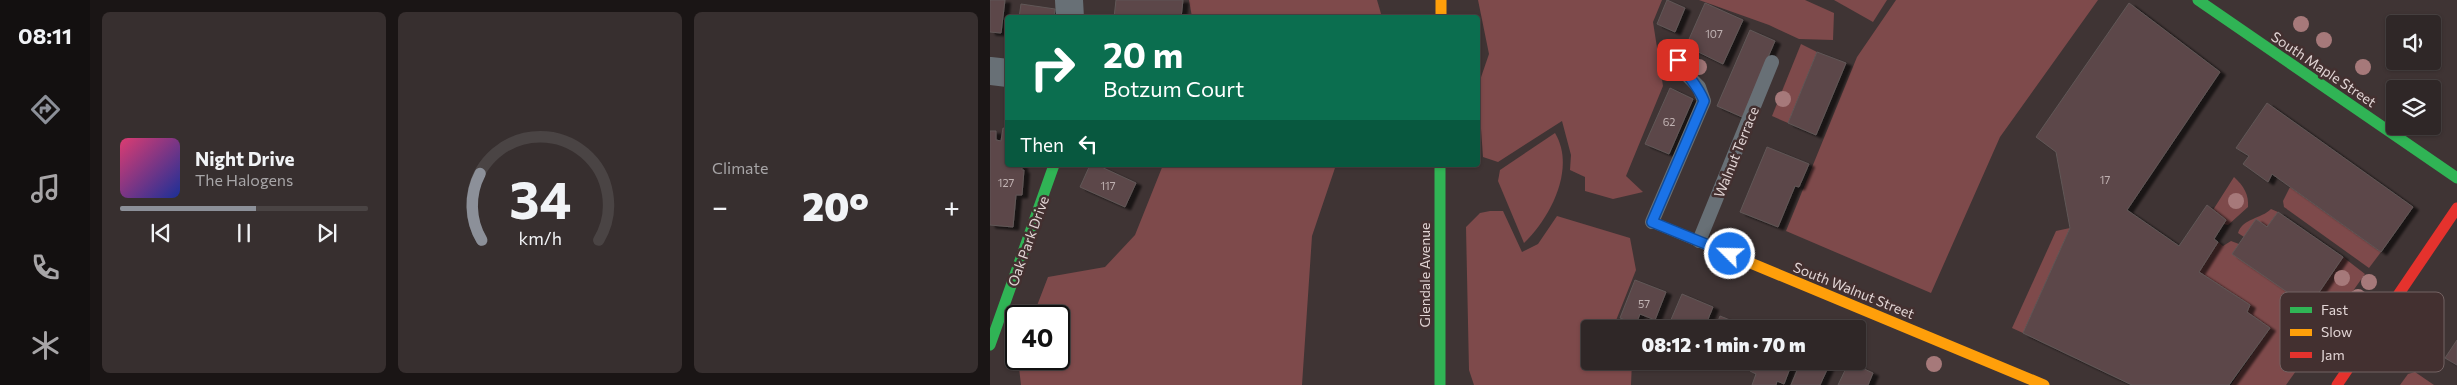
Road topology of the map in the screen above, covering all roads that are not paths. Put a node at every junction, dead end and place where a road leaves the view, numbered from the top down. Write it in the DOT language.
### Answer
graph roads {
  1 [pos="1069,0"];
  2 [pos="1441,0"];
  3 [pos="2198,0"];
  4 [pos="1070,15"];
  5 [pos="1441,15"];
  6 [pos="1670,46"];
  7 [pos="1772,62"];
  8 [pos="990,71"];
  9 [pos="1005,73"];
  10 [pos="1053,167"];
  11 [pos="1440,167"];
  12 [pos="2457,178"];
  13 [pos="2457,208"];
  14 [pos="1652,222"];
  15 [pos="1699,241"];
  16 [pos="2400,292"];
  17 [pos="990,345"];
  18 [pos="2346,372"];
  19 [pos="1440,385"];
  20 [pos="2044,385"];
  21 [pos="2337,385"];
  1 -- 4 [label="street"];
  2 -- 5 [label="street"];
  3 -- 12 [label="street, South Maple Street"];
  6 -- 14 [label="lane"];
  7 -- 15 [label="lane, Walnut Terrace"];
  8 -- 9 [label="street"];
  10 -- 17 [label="street, Oak Park Drive"];
  11 -- 19 [label="street, Glendale Avenue"];
  13 -- 16 [label="street"];
  14 -- 15 [label="street, South Walnut Street"];
  15 -- 20 [label="street, South Walnut Street"];
  18 -- 21 [label="street"];
}
